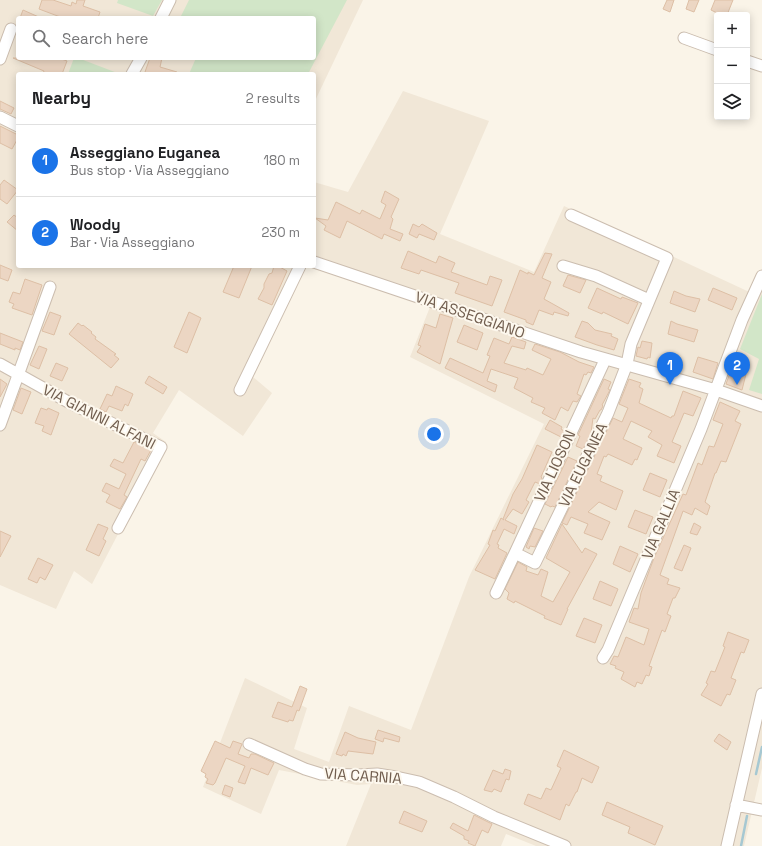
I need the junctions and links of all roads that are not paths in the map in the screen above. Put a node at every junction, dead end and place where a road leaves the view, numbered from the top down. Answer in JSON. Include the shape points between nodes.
{"nodes":[{"id":1,"x":170,"y":0,"type":"edge"},
{"id":2,"x":162,"y":16,"type":"edge"},
{"id":3,"x":12,"y":29,"type":"dead end"},
{"id":4,"x":684,"y":38,"type":"dead end"},
{"id":5,"x":714,"y":49,"type":"edge"},
{"id":6,"x":0,"y":59,"type":"edge"},
{"id":7,"x":140,"y":60,"type":"edge"},
{"id":8,"x":750,"y":62,"type":"edge"},
{"id":9,"x":762,"y":66,"type":"edge"},
{"id":10,"x":133,"y":72,"type":"edge"},
{"id":11,"x":0,"y":117,"type":"edge"},
{"id":12,"x":16,"y":125,"type":"edge"},
{"id":13,"x":571,"y":215,"type":"dead end"},
{"id":14,"x":316,"y":263,"type":"edge"},
{"id":15,"x":563,"y":266,"type":"dead end"},
{"id":16,"x":299,"y":268,"type":"edge"},
{"id":17,"x":762,"y":276,"type":"edge"},
{"id":18,"x":50,"y":287,"type":"dead end"},
{"id":19,"x":649,"y":300,"type":"junction"},
{"id":20,"x":605,"y":360,"type":"junction"},
{"id":21,"x":0,"y":364,"type":"edge"},
{"id":22,"x":627,"y":364,"type":"junction"},
{"id":23,"x":19,"y":374,"type":"junction"},
{"id":24,"x":240,"y":390,"type":"dead end"},
{"id":25,"x":716,"y":390,"type":"junction"},
{"id":26,"x":762,"y":406,"type":"edge"},
{"id":27,"x":0,"y":425,"type":"edge"},
{"id":28,"x":118,"y":528,"type":"dead end"},
{"id":29,"x":515,"y":553,"type":"junction"},
{"id":30,"x":496,"y":593,"type":"dead end"},
{"id":31,"x":603,"y":658,"type":"dead end"},
{"id":32,"x":762,"y":694,"type":"edge"},
{"id":33,"x":249,"y":744,"type":"dead end"},
{"id":34,"x":736,"y":805,"type":"junction"},
{"id":35,"x":762,"y":810,"type":"edge"},
{"id":36,"x":564,"y":846,"type":"edge"},
{"id":37,"x":727,"y":846,"type":"edge"}],
"edges":[{"from":1,"to":2,"type":"street"},
{"from":3,"to":6,"type":"street"},
{"from":4,"to":5,"type":"street"},
{"from":7,"to":10,"type":"street"},
{"from":8,"to":9,"type":"street"},
{"from":11,"to":12,"type":"street"},
{"from":13,"to":19,"type":"street","via":[[667,258]]},
{"from":14,"to":20,"type":"street","name":"VIA ASSEGGIANO"},
{"from":15,"to":19,"type":"street","via":[[596,276]]},
{"from":16,"to":24,"type":"street"},
{"from":17,"to":25,"type":"street","name":"VIA GALLIA","via":[[742,320]]},
{"from":18,"to":23,"type":"street"},
{"from":19,"to":22,"type":"street","via":[[631,344]]},
{"from":20,"to":22,"type":"street","name":"VIA ASSEGGIANO"},
{"from":20,"to":29,"type":"street","name":"VIA LIOSON"},
{"from":21,"to":23,"type":"street","name":"VIA GIANNI ALFANI"},
{"from":22,"to":25,"type":"street","name":"VIA ASSEGGIANO"},
{"from":22,"to":29,"type":"street","name":"VIA EUGANEA","via":[[608,413],[535,563]]},
{"from":23,"to":27,"type":"street"},
{"from":23,"to":28,"type":"street","name":"VIA GIANNI ALFANI","via":[[70,403],[161,447]]},
{"from":25,"to":26,"type":"street","name":"VIA ASSEGGIANO"},
{"from":25,"to":31,"type":"street","name":"VIA GALLIA"},
{"from":29,"to":30,"type":"street","name":"VIA LIOSON"},
{"from":32,"to":34,"type":"street"},
{"from":33,"to":36,"type":"street","name":"VIA CARNIA","via":[[321,774],[377,774],[420,782]]},
{"from":34,"to":35,"type":"street"},
{"from":34,"to":37,"type":"street"}]}
